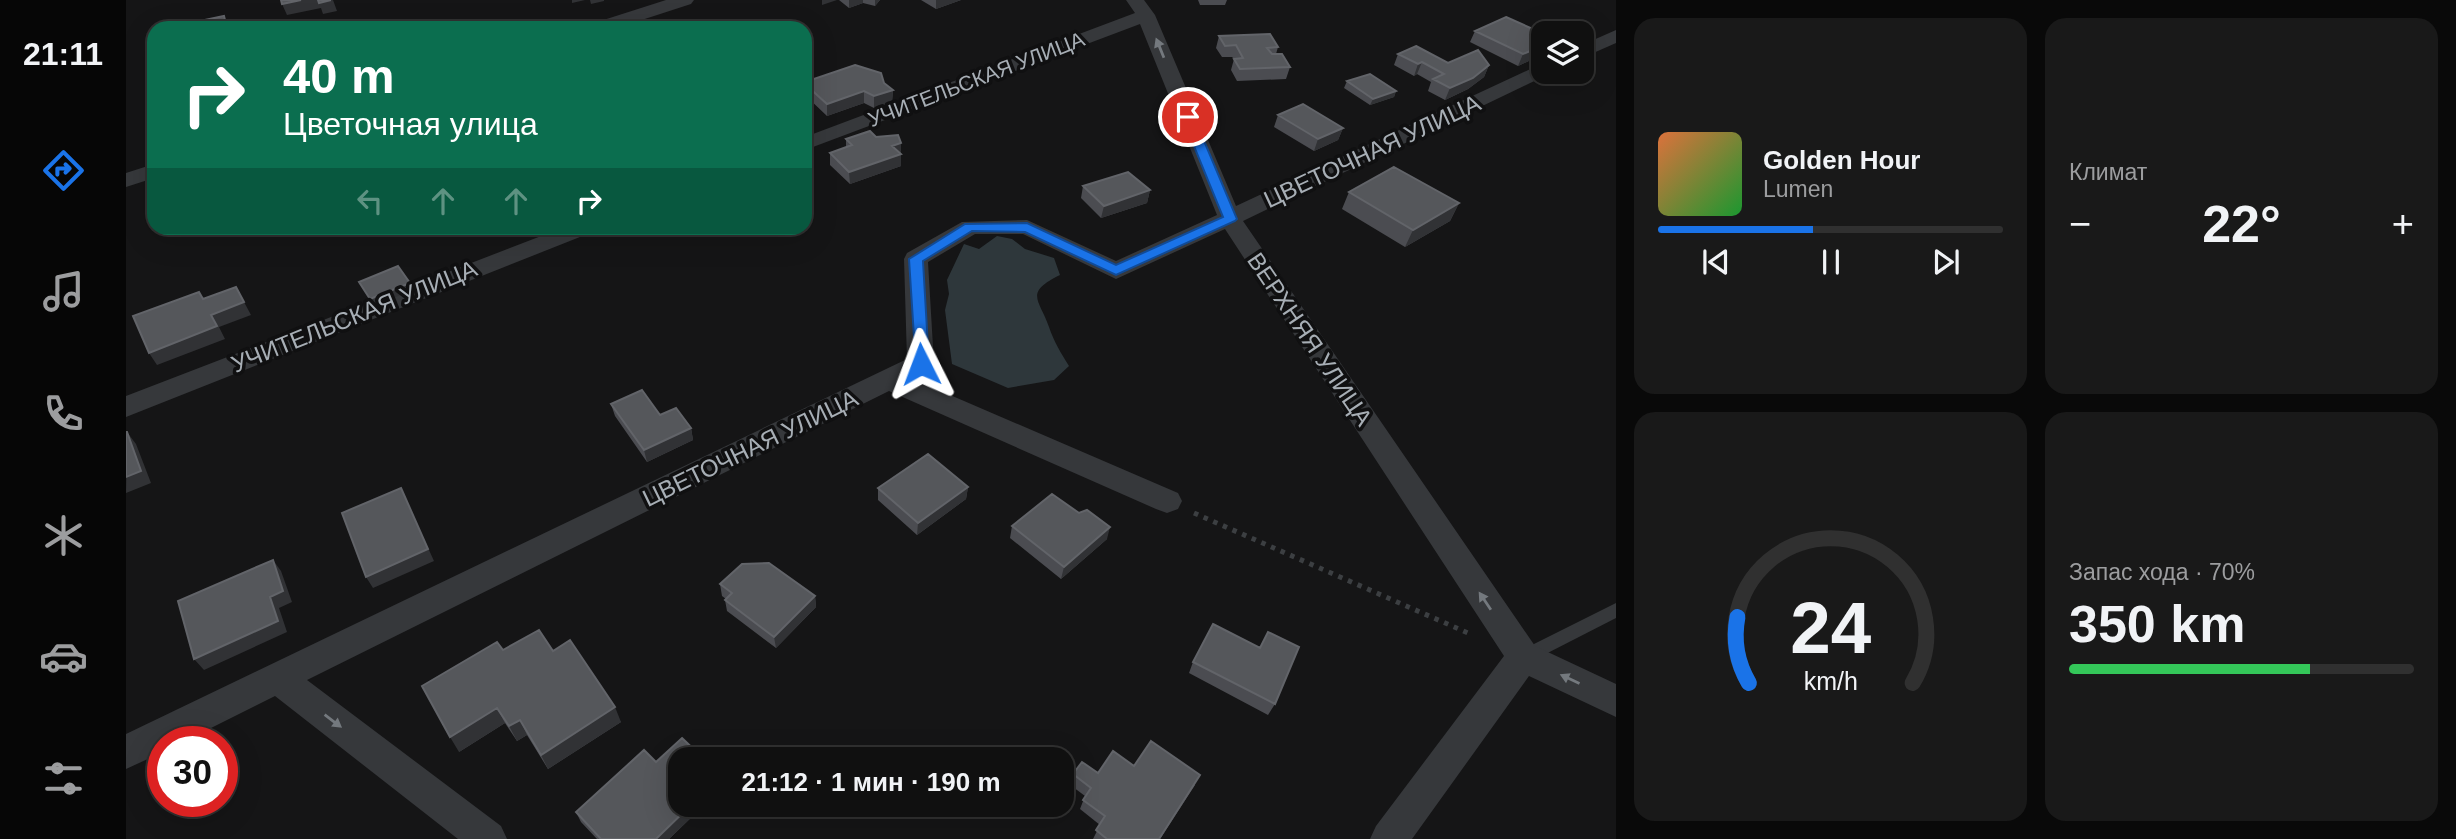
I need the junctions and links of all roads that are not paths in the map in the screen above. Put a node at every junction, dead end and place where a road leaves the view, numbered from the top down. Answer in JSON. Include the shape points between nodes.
{"nodes":[{"id":1,"x":685,"y":0,"type":"edge"},
{"id":2,"x":1141,"y":8,"type":"edge"},
{"id":3,"x":620,"y":21,"type":"edge"},
{"id":4,"x":1616,"y":36,"type":"edge"},
{"id":5,"x":1594,"y":46,"type":"edge"},
{"id":6,"x":1531,"y":76,"type":"edge"},
{"id":7,"x":812,"y":141,"type":"edge"},
{"id":8,"x":147,"y":173,"type":"edge"},
{"id":9,"x":126,"y":180,"type":"edge"},
{"id":10,"x":1230,"y":219,"type":"junction"},
{"id":11,"x":564,"y":235,"type":"edge"},
{"id":12,"x":889,"y":380,"type":"junction"},
{"id":13,"x":126,"y":407,"type":"edge"},
{"id":14,"x":1167,"y":501,"type":"road end"},
{"id":15,"x":1616,"y":610,"type":"edge"},
{"id":16,"x":1523,"y":657,"type":"junction"},
{"id":17,"x":279,"y":679,"type":"junction"},
{"id":18,"x":1616,"y":701,"type":"edge"},
{"id":19,"x":126,"y":752,"type":"edge"},
{"id":20,"x":488,"y":839,"type":"edge"},
{"id":21,"x":1388,"y":839,"type":"edge"}],
"edges":[{"from":1,"to":3,"type":"street"},
{"from":2,"to":7,"type":"street","name":"УЧИТЕЛЬСКАЯ УЛИЦА"},
{"from":10,"to":2,"type":"street","name":"ВЕРХНЯЯ УЛИЦА","one_way":true},
{"from":4,"to":5,"type":"street"},
{"from":6,"to":10,"type":"street","name":"ЦВЕТОЧНАЯ УЛИЦА"},
{"from":8,"to":9,"type":"street"},
{"from":10,"to":12,"type":"street","name":"ЦВЕТОЧНАЯ УЛИЦА","via":[[1116,271],[1027,228],[970,227],[916,259],[921,364]]},
{"from":16,"to":10,"type":"street","name":"ВЕРХНЯЯ УЛИЦА","one_way":true},
{"from":11,"to":13,"type":"street","name":"УЧИТЕЛЬСКАЯ УЛИЦА"},
{"from":12,"to":14,"type":"street"},
{"from":12,"to":17,"type":"street","name":"ЦВЕТОЧНАЯ УЛИЦА"},
{"from":15,"to":16,"type":"lane"},
{"from":18,"to":16,"type":"street","one_way":true},
{"from":16,"to":21,"type":"street"},
{"from":17,"to":19,"type":"street","name":"ЦВЕТОЧНАЯ УЛИЦА"},
{"from":17,"to":20,"type":"street","one_way":true}]}
